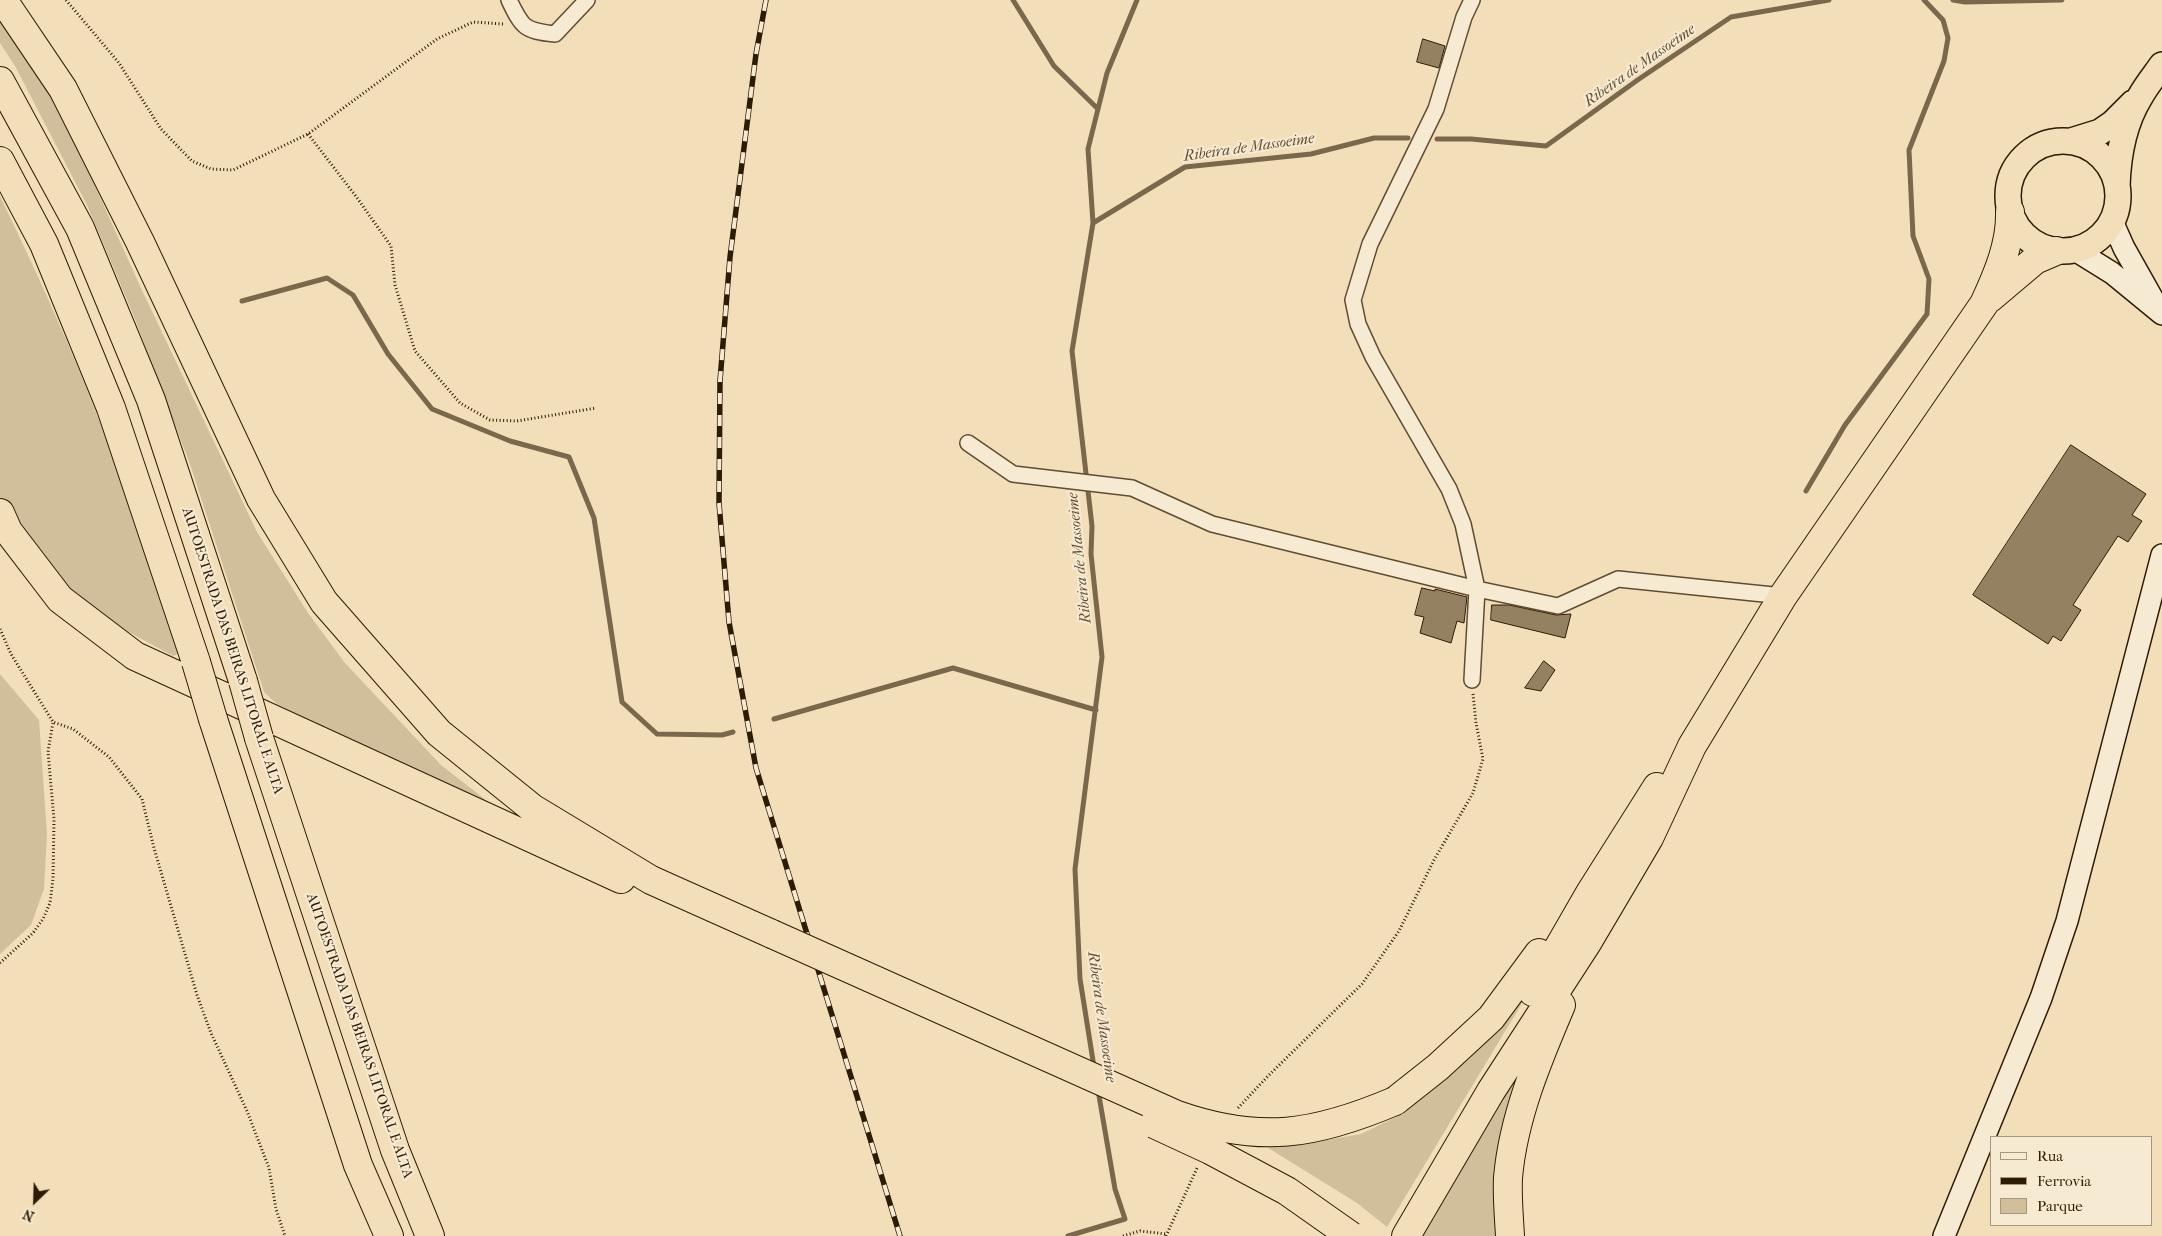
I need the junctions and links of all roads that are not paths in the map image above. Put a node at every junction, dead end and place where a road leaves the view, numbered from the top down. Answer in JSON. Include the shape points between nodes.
{"nodes":[{"id":1,"x":3,"y":0,"type":"edge"},
{"id":2,"x":509,"y":0,"type":"edge"},
{"id":3,"x":588,"y":0,"type":"edge"},
{"id":4,"x":1472,"y":0,"type":"edge"},
{"id":5,"x":2162,"y":65,"type":"edge"},
{"id":6,"x":0,"y":81,"type":"edge"},
{"id":7,"x":2139,"y":98,"type":"junction"},
{"id":8,"x":2071,"y":141,"type":"junction"},
{"id":9,"x":0,"y":161,"type":"edge"},
{"id":10,"x":2117,"y":186,"type":"junction"},
{"id":11,"x":2010,"y":212,"type":"junction"},
{"id":12,"x":2112,"y":221,"type":"junction"},
{"id":13,"x":2066,"y":250,"type":"junction"},
{"id":14,"x":1984,"y":304,"type":"junction"},
{"id":15,"x":2162,"y":314,"type":"edge"},
{"id":16,"x":968,"y":443,"type":"dead end"},
{"id":17,"x":0,"y":514,"type":"edge"},
{"id":18,"x":2162,"y":555,"type":"edge"},
{"id":19,"x":1477,"y":590,"type":"junction"},
{"id":20,"x":1783,"y":596,"type":"junction"},
{"id":21,"x":1472,"y":680,"type":"road end"},
{"id":22,"x":1692,"y":746,"type":"junction"},
{"id":23,"x":1590,"y":893,"type":"junction"},
{"id":24,"x":773,"y":943,"type":"junction"},
{"id":25,"x":1587,"y":943,"type":"junction"},
{"id":26,"x":389,"y":1236,"type":"edge"},
{"id":27,"x":430,"y":1236,"type":"edge"},
{"id":28,"x":1351,"y":1236,"type":"edge"},
{"id":29,"x":1388,"y":1236,"type":"edge"},
{"id":30,"x":1406,"y":1236,"type":"edge"},
{"id":31,"x":1510,"y":1236,"type":"edge"},
{"id":32,"x":1944,"y":1236,"type":"edge"}],
"edges":[{"from":1,"to":24,"type":"highway","via":[[63,89],[140,242],[261,499],[324,602],[439,734],[532,808],[651,880]]},
{"from":2,"to":3,"type":"street","via":[[521,24],[538,32],[555,34]]},
{"from":4,"to":19,"type":"street","via":[[1436,109],[1370,244],[1353,300],[1358,324],[1373,357],[1449,488],[1462,524]]},
{"from":5,"to":7,"type":"highway"},
{"from":6,"to":27,"type":"highway","name":"AUTOESTRADA DAS BEIRAS LITORAL E ALTA","bridge":true,"via":[[80,228],[151,400],[395,1150]]},
{"from":7,"to":8,"type":"highway","via":[[2100,132]]},
{"from":7,"to":10,"type":"highway","via":[[2123,140]]},
{"from":8,"to":10,"type":"highway","via":[[2087,146],[2101,156],[2112,170]]},
{"from":8,"to":11,"type":"highway","via":[[2048,143],[2027,154],[2016,166],[2010,180]]},
{"from":9,"to":26,"type":"highway","bridge":true,"via":[[44,244],[111,408],[358,1165]]},
{"from":10,"to":12,"type":"highway","via":[[2118,204]]},
{"from":11,"to":13,"type":"highway","via":[[2027,238],[2041,246]]},
{"from":11,"to":14,"type":"highway","via":[[2010,225],[1998,273]]},
{"from":12,"to":13,"type":"highway","via":[[2090,244]]},
{"from":12,"to":15,"type":"main road"},
{"from":13,"to":14,"type":"highway","via":[[2034,260]]},
{"from":13,"to":15,"type":"main road","via":[[2112,273]]},
{"from":14,"to":20,"type":"highway"},
{"from":16,"to":19,"type":"street","via":[[1013,474],[1132,488],[1212,524]]},
{"from":17,"to":24,"type":"highway","via":[[8,531],[60,598],[135,656]]},
{"from":18,"to":32,"type":"main road","via":[[2067,921],[2041,998]]},
{"from":19,"to":20,"type":"street","via":[[1558,606],[1618,579]]},
{"from":19,"to":21,"type":"street"},
{"from":20,"to":22,"type":"highway"},
{"from":22,"to":23,"type":"highway","via":[[1657,787]]},
{"from":22,"to":25,"type":"highway","via":[[1649,838]]},
{"from":23,"to":24,"type":"highway","bridge":true,"via":[[1544,946],[1491,1018],[1395,1101],[1324,1126],[1279,1133],[1239,1132],[1208,1126],[1168,1111]]},
{"from":23,"to":29,"type":"highway"},
{"from":24,"to":28,"type":"highway","bridge":true,"via":[[851,984],[1210,1150],[1287,1192]]},
{"from":25,"to":30,"type":"highway","via":[[1525,1036]]},
{"from":25,"to":31,"type":"highway","via":[[1541,1052],[1518,1123],[1508,1178]]}]}
